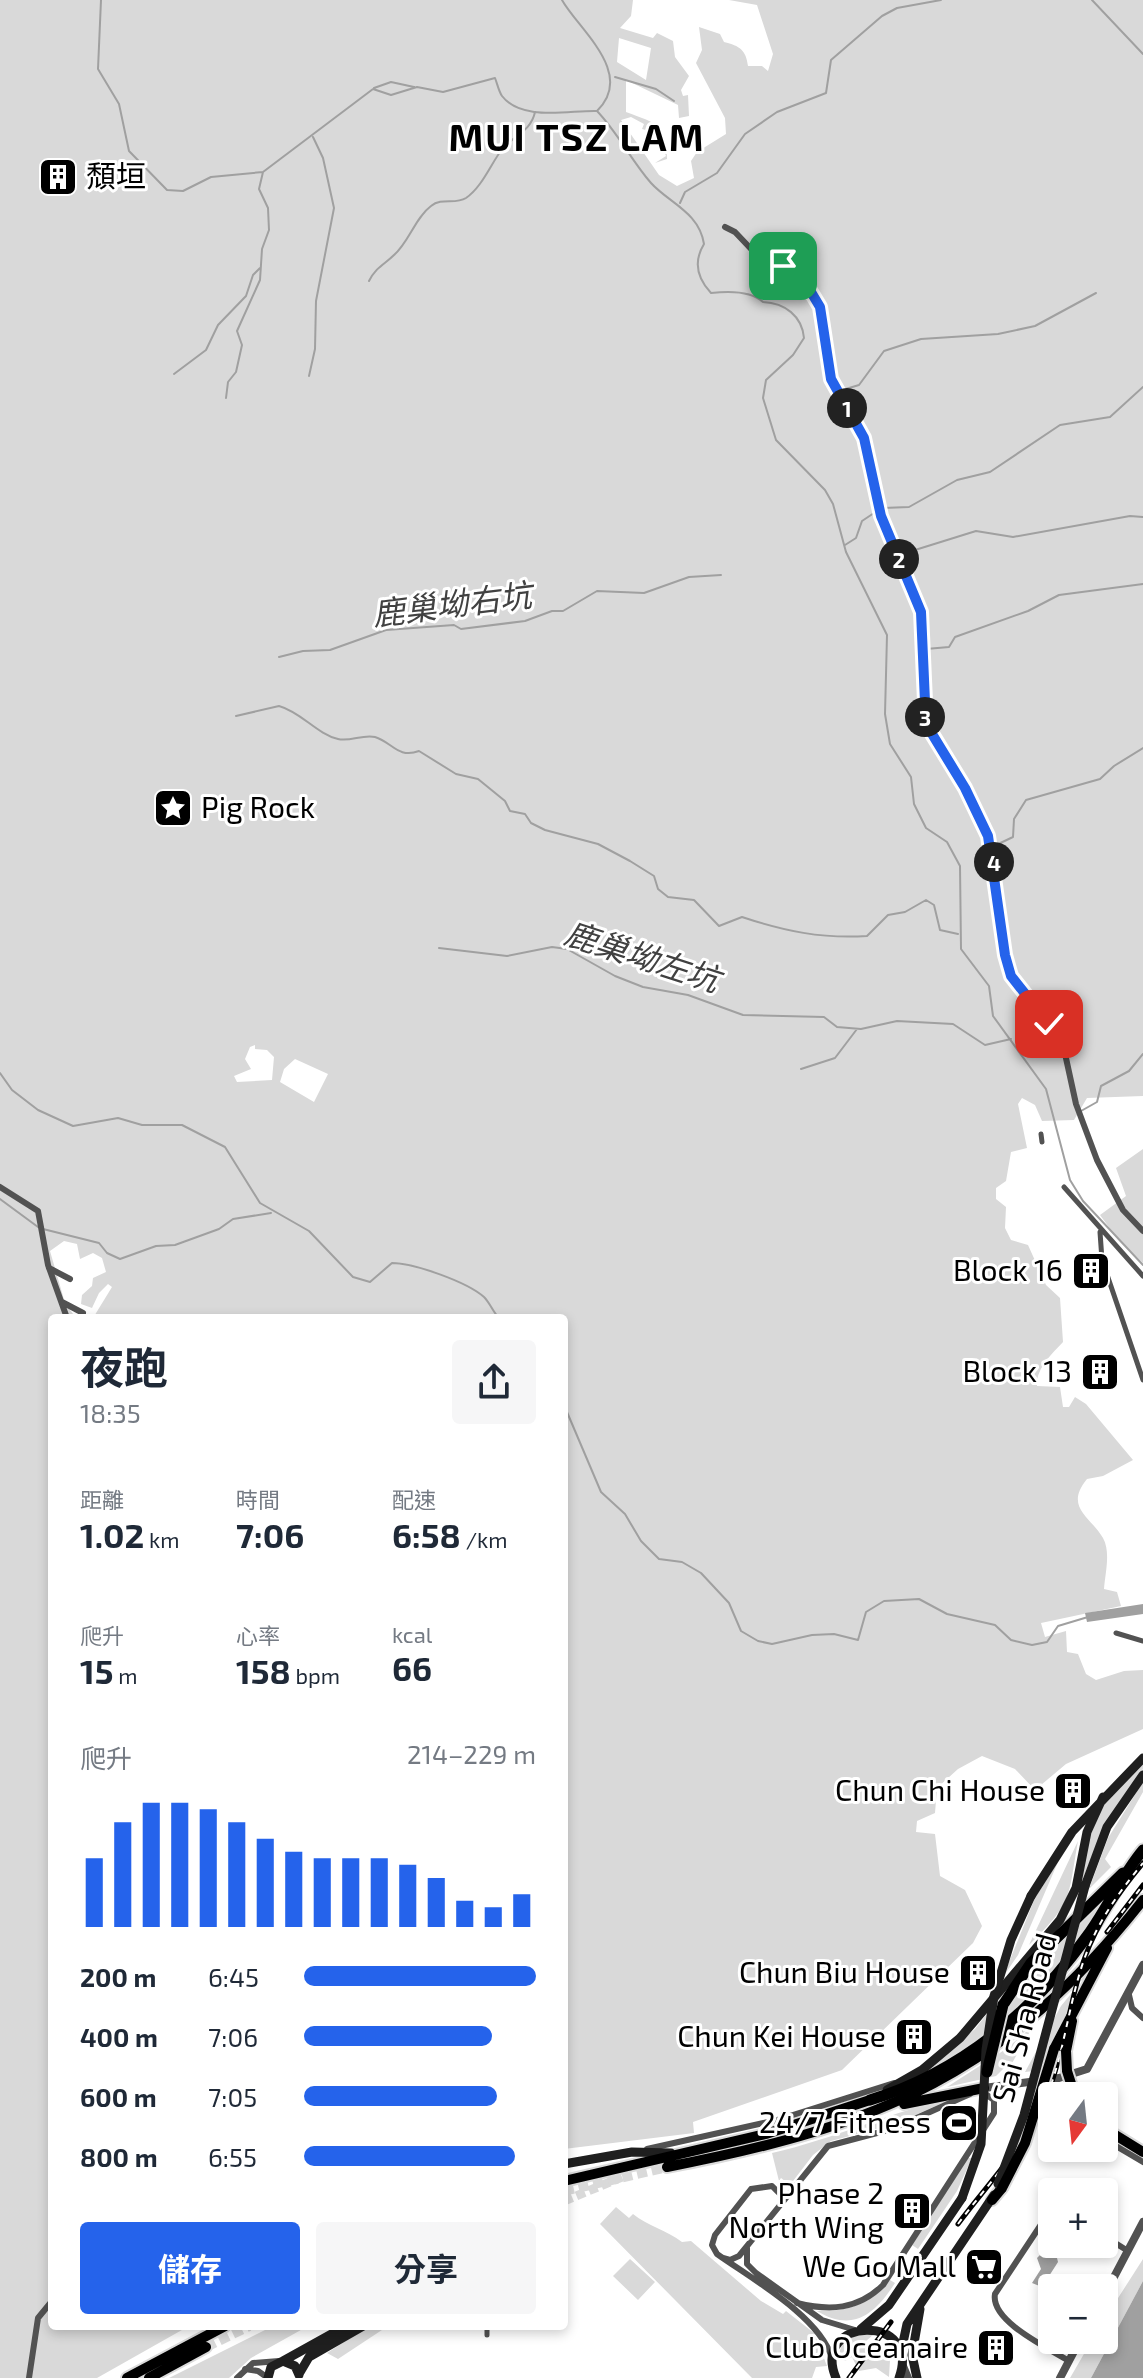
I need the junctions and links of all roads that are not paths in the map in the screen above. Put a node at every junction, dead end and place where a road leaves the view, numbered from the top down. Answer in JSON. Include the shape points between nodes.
{"nodes":[{"id":1,"x":725,"y":227,"type":"dead end"},
{"id":2,"x":1041,"y":1134,"type":"dead end"},
{"id":3,"x":1042,"y":1142,"type":"dead end"},
{"id":4,"x":0,"y":1187,"type":"edge"},
{"id":5,"x":1064,"y":1187,"type":"dead end"},
{"id":6,"x":1143,"y":1231,"type":"edge"},
{"id":7,"x":1100,"y":1232,"type":"junction"},
{"id":8,"x":49,"y":1268,"type":"junction"},
{"id":9,"x":1143,"y":1276,"type":"edge"},
{"id":10,"x":70,"y":1279,"type":"dead end"},
{"id":11,"x":62,"y":1302,"type":"junction"},
{"id":12,"x":83,"y":1313,"type":"dead end"},
{"id":13,"x":66,"y":1314,"type":"edge"},
{"id":14,"x":1143,"y":1380,"type":"edge"},
{"id":15,"x":1116,"y":1633,"type":"dead end"},
{"id":16,"x":1143,"y":1641,"type":"edge"},
{"id":17,"x":1143,"y":1758,"type":"edge"},
{"id":18,"x":1143,"y":1775,"type":"edge"},
{"id":19,"x":1103,"y":1797,"type":"junction"},
{"id":20,"x":1143,"y":1850,"type":"edge"},
{"id":21,"x":1132,"y":1864,"type":"junction"},
{"id":22,"x":1143,"y":1900,"type":"edge"},
{"id":23,"x":1069,"y":1923,"type":"junction"},
{"id":24,"x":1114,"y":1935,"type":"junction"},
{"id":25,"x":1044,"y":1939,"type":"junction"},
{"id":26,"x":1143,"y":1965,"type":"edge"},
{"id":27,"x":1130,"y":1987,"type":"junction"},
{"id":28,"x":1074,"y":2014,"type":"junction"},
{"id":29,"x":1143,"y":2018,"type":"edge"},
{"id":30,"x":987,"y":2072,"type":"junction"},
{"id":31,"x":912,"y":2075,"type":"junction"},
{"id":32,"x":1046,"y":2080,"type":"junction"},
{"id":33,"x":1048,"y":2082,"type":"edge"},
{"id":34,"x":1071,"y":2082,"type":"edge"},
{"id":35,"x":980,"y":2090,"type":"junction"},
{"id":36,"x":874,"y":2105,"type":"junction"},
{"id":37,"x":1118,"y":2140,"type":"edge"},
{"id":38,"x":1118,"y":2143,"type":"edge"},
{"id":39,"x":632,"y":2152,"type":"junction"},
{"id":40,"x":1143,"y":2152,"type":"edge"},
{"id":41,"x":671,"y":2153,"type":"junction"},
{"id":42,"x":1143,"y":2162,"type":"edge"},
{"id":43,"x":568,"y":2163,"type":"edge"},
{"id":44,"x":667,"y":2167,"type":"tunnel mouth"},
{"id":45,"x":568,"y":2180,"type":"edge"},
{"id":46,"x":1000,"y":2186,"type":"junction"},
{"id":47,"x":785,"y":2199,"type":"junction"},
{"id":48,"x":992,"y":2200,"type":"joint"},
{"id":49,"x":1143,"y":2222,"type":"edge"},
{"id":50,"x":1038,"y":2228,"type":"edge"},
{"id":51,"x":748,"y":2244,"type":"junction"},
{"id":52,"x":1118,"y":2245,"type":"edge"},
{"id":53,"x":1128,"y":2251,"type":"junction"},
{"id":54,"x":723,"y":2258,"type":"junction"},
{"id":55,"x":1115,"y":2274,"type":"edge"},
{"id":56,"x":797,"y":2303,"type":"junction"},
{"id":57,"x":920,"y":2305,"type":"junction"},
{"id":58,"x":48,"y":2306,"type":"edge"},
{"id":59,"x":217,"y":2330,"type":"edge"},
{"id":60,"x":339,"y":2330,"type":"edge"},
{"id":61,"x":356,"y":2330,"type":"edge"},
{"id":62,"x":487,"y":2330,"type":"edge"},
{"id":63,"x":858,"y":2330,"type":"junction"},
{"id":64,"x":487,"y":2335,"type":"dead end"},
{"id":65,"x":206,"y":2347,"type":"tunnel mouth"},
{"id":66,"x":901,"y":2352,"type":"junction"},
{"id":67,"x":1073,"y":2354,"type":"edge"},
{"id":68,"x":832,"y":2358,"type":"junction"},
{"id":69,"x":281,"y":2361,"type":"junction"},
{"id":70,"x":1069,"y":2361,"type":"junction"},
{"id":71,"x":903,"y":2366,"type":"junction"},
{"id":72,"x":242,"y":2371,"type":"junction"},
{"id":73,"x":833,"y":2375,"type":"edge"},
{"id":74,"x":299,"y":2376,"type":"edge"},
{"id":75,"x":29,"y":2378,"type":"edge"},
{"id":76,"x":127,"y":2378,"type":"edge"},
{"id":77,"x":149,"y":2378,"type":"edge"},
{"id":78,"x":237,"y":2378,"type":"edge"},
{"id":79,"x":268,"y":2378,"type":"edge"},
{"id":80,"x":899,"y":2378,"type":"edge"},
{"id":81,"x":908,"y":2378,"type":"edge"},
{"id":82,"x":917,"y":2378,"type":"edge"},
{"id":83,"x":1060,"y":2378,"type":"edge"}],
"edges":[{"from":1,"to":6,"type":"street","via":[[801,279],[820,307],[831,379],[864,438],[881,516],[921,612],[926,724],[990,842],[1009,971],[1057,1036],[1097,1160],[1123,1210]]},
{"from":2,"to":3,"type":"street"},
{"from":4,"to":8,"type":"street","via":[[35,1208]]},
{"from":5,"to":7,"type":"street"},
{"from":7,"to":9,"type":"street"},
{"from":7,"to":14,"type":"street","via":[[1102,1260]]},
{"from":8,"to":10,"type":"street"},
{"from":8,"to":11,"type":"street"},
{"from":11,"to":12,"type":"street"},
{"from":11,"to":13,"type":"street"},
{"from":15,"to":16,"type":"street"},
{"from":17,"to":19,"type":"main road","name":"Sai Sha Road"},
{"from":18,"to":46,"type":"main road","name":"Sai Sha Road","bridge":true,"via":[[1107,1827],[1085,1886]]},
{"from":19,"to":25,"type":"main road","via":[[1087,1832],[1072,1898]]},
{"from":19,"to":30,"type":"main road","name":"Sai Sha Road","bridge":true,"via":[[1060,1847],[1011,1940],[994,1996]]},
{"from":20,"to":21,"type":"highway"},
{"from":21,"to":23,"type":"highway"},
{"from":21,"to":36,"type":"highway","via":[[1079,1947],[1019,2016],[941,2070]]},
{"from":22,"to":24,"type":"main road"},
{"from":23,"to":25,"type":"highway"},
{"from":23,"to":30,"type":"highway","bridge":true,"via":[[1018,1979],[998,2020]]},
{"from":24,"to":28,"type":"main road"},
{"from":24,"to":36,"type":"main road","via":[[1018,2032],[955,2074]]},
{"from":25,"to":31,"type":"main road","via":[[969,2030]]},
{"from":26,"to":27,"type":"street"},
{"from":27,"to":29,"type":"street","via":[[1131,2006]]},
{"from":27,"to":32,"type":"street","via":[[1091,2064],[1075,2075]]},
{"from":28,"to":34,"type":"main road","bridge":true,"via":[[1066,2051]]},
{"from":28,"to":46,"type":"main road","bridge":true,"via":[[1054,2049],[1025,2143]]},
{"from":30,"to":63,"type":"main road","name":"Sai Sha Road","bridge":true,"via":[[981,2144],[962,2198],[889,2305]]},
{"from":31,"to":36,"type":"main road"},
{"from":31,"to":39,"type":"street","via":[[777,2120]]},
{"from":32,"to":33,"type":"street"},
{"from":32,"to":35,"type":"street"},
{"from":35,"to":36,"type":"main road"},
{"from":35,"to":47,"type":"street","via":[[892,2129],[834,2142]]},
{"from":35,"to":56,"type":"street","via":[[993,2097],[994,2113],[883,2285],[847,2306]]},
{"from":36,"to":41,"type":"main road"},
{"from":36,"to":44,"type":"main road","via":[[785,2143]]},
{"from":37,"to":40,"type":"main road"},
{"from":38,"to":42,"type":"street"},
{"from":39,"to":41,"type":"main road"},
{"from":39,"to":43,"type":"main road"},
{"from":41,"to":45,"type":"main road"},
{"from":46,"to":48,"type":"main road"},
{"from":47,"to":51,"type":"street"},
{"from":47,"to":54,"type":"street","via":[[772,2186],[751,2189],[712,2240]]},
{"from":48,"to":57,"type":"main road"},
{"from":49,"to":53,"type":"street"},
{"from":50,"to":70,"type":"street","via":[[995,2294],[994,2305],[1002,2318]]},
{"from":51,"to":54,"type":"street","via":[[736,2258]]},
{"from":51,"to":56,"type":"street","via":[[745,2259],[751,2269]]},
{"from":52,"to":53,"type":"street"},
{"from":53,"to":55,"type":"street"},
{"from":54,"to":68,"type":"street","via":[[813,2326]]},
{"from":56,"to":63,"type":"street","via":[[829,2325]]},
{"from":57,"to":66,"type":"main road","via":[[907,2324]]},
{"from":57,"to":82,"type":"main road","via":[[912,2355]]},
{"from":58,"to":75,"type":"street","via":[[38,2318]]},
{"from":59,"to":76,"type":"main road"},
{"from":60,"to":69,"type":"main road"},
{"from":61,"to":74,"type":"main road","via":[[309,2357]]},
{"from":62,"to":64,"type":"street"},
{"from":63,"to":66,"type":"main road","via":[[884,2333]]},
{"from":63,"to":68,"type":"main road","name":"Sai Sha Road","via":[[840,2341]]},
{"from":65,"to":77,"type":"main road"},
{"from":66,"to":71,"type":"main road"},
{"from":67,"to":70,"type":"street"},
{"from":68,"to":73,"type":"main road"},
{"from":69,"to":72,"type":"street","via":[[255,2362]]},
{"from":69,"to":74,"type":"main road","via":[[291,2363]]},
{"from":69,"to":79,"type":"main road","via":[[271,2367]]},
{"from":70,"to":83,"type":"street"},
{"from":71,"to":80,"type":"main road"},
{"from":71,"to":81,"type":"street"},
{"from":72,"to":78,"type":"street"},
{"from":72,"to":79,"type":"street","via":[[254,2369]]}]}
